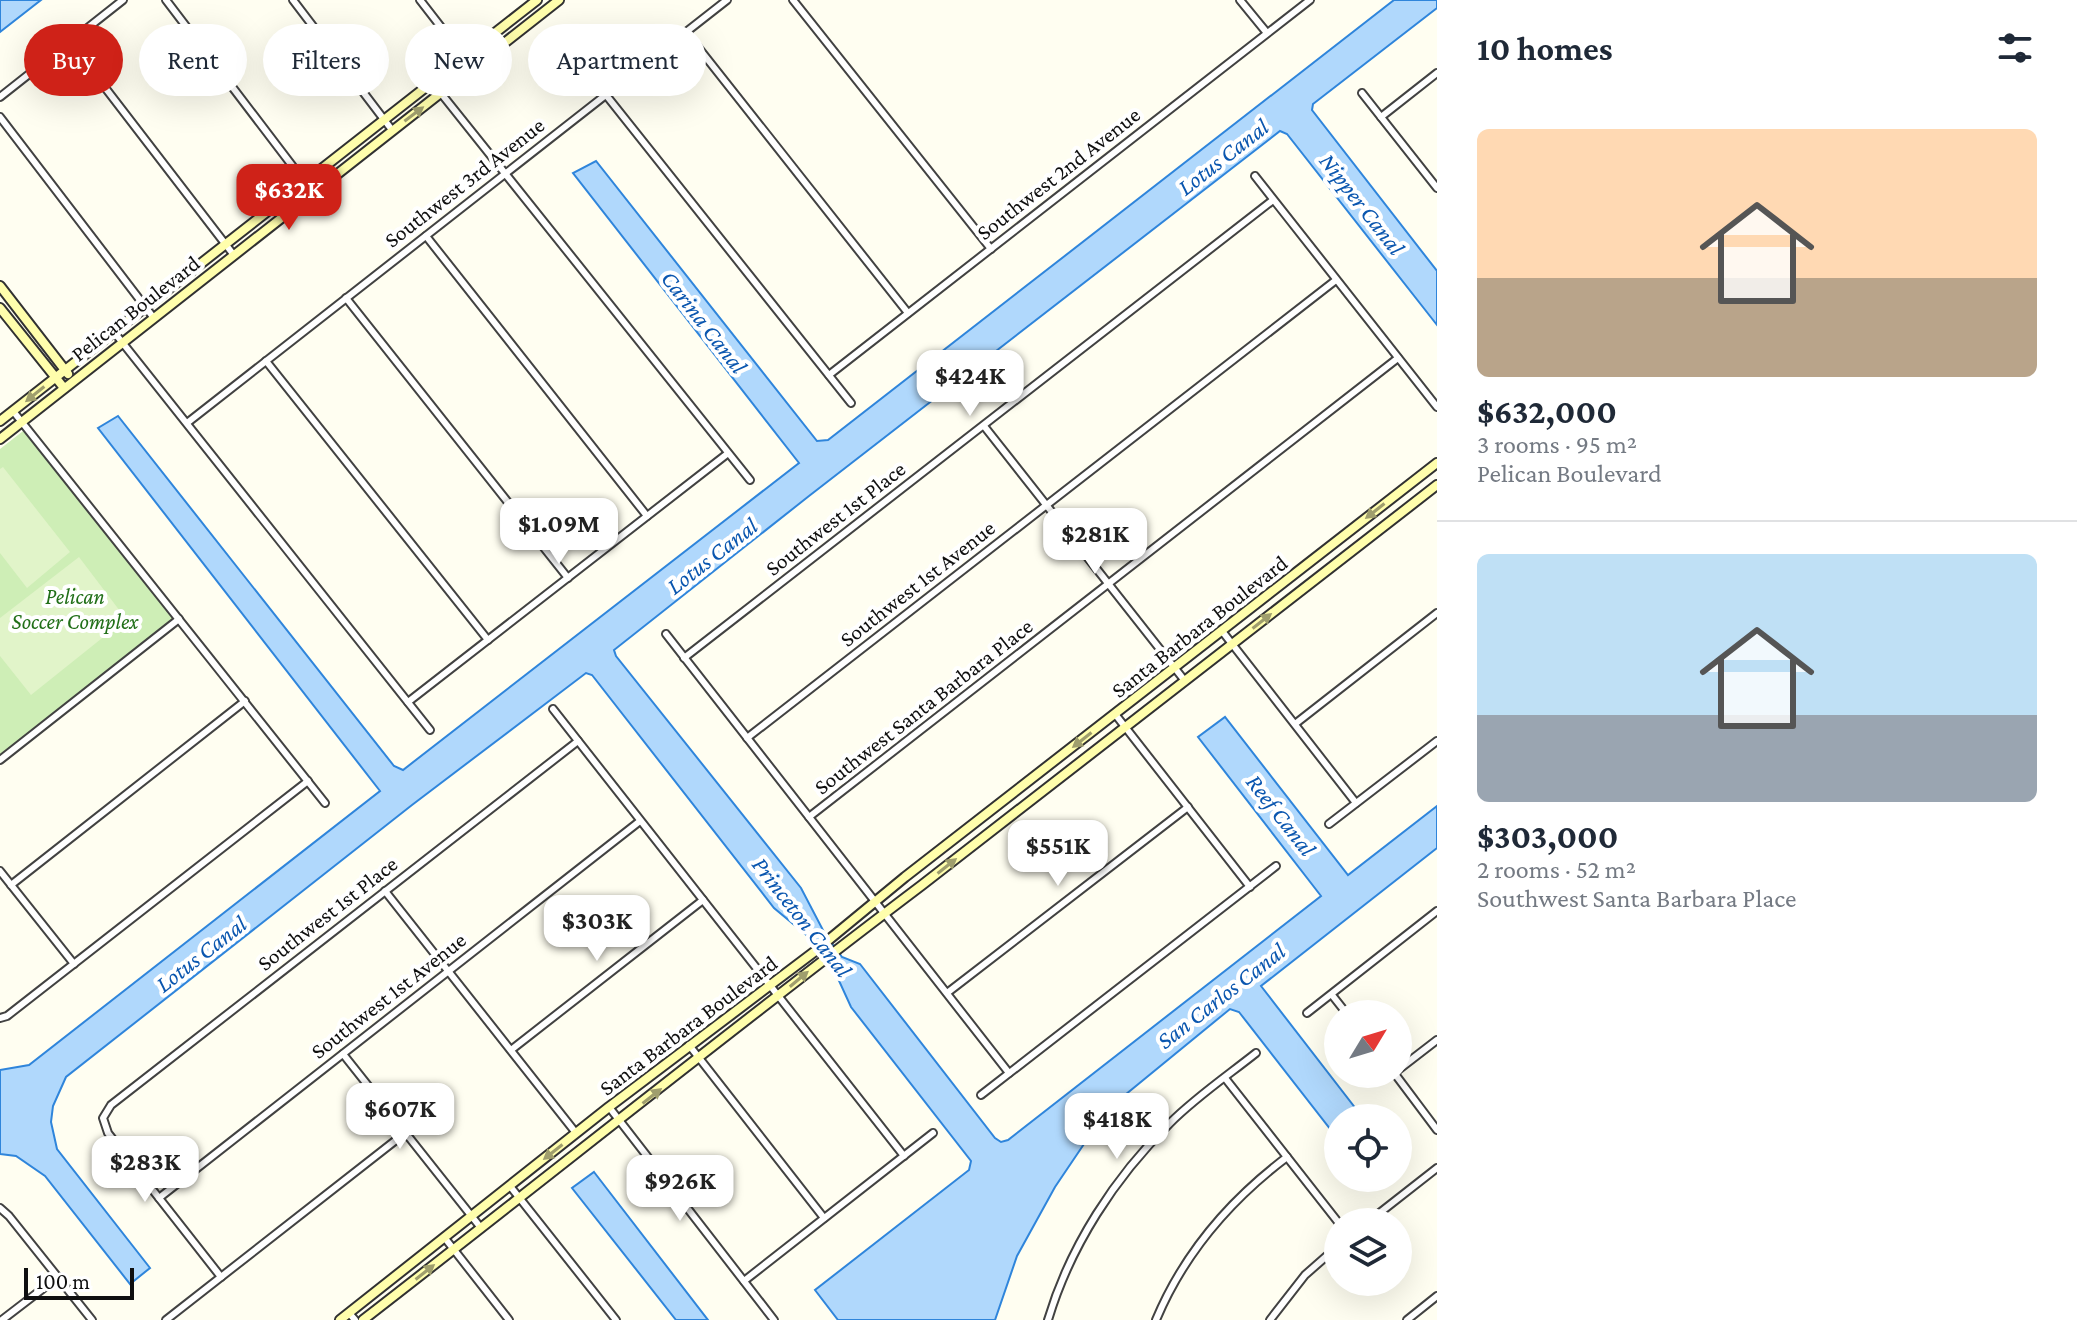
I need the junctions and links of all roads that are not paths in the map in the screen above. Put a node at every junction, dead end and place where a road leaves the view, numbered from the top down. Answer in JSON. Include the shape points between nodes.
{"nodes":[{"id":1,"x":123,"y":0,"type":"edge"},
{"id":2,"x":166,"y":0,"type":"edge"},
{"id":3,"x":293,"y":0,"type":"edge"},
{"id":4,"x":420,"y":0,"type":"edge"},
{"id":5,"x":537,"y":0,"type":"edge"},
{"id":6,"x":727,"y":0,"type":"edge"},
{"id":7,"x":793,"y":0,"type":"edge"},
{"id":8,"x":1240,"y":0,"type":"edge"},
{"id":9,"x":1310,"y":0,"type":"edge"},
{"id":10,"x":553,"y":2,"type":"edge"},
{"id":11,"x":93,"y":24,"type":"edge"},
{"id":12,"x":439,"y":24,"type":"edge"},
{"id":13,"x":506,"y":24,"type":"edge"},
{"id":14,"x":696,"y":24,"type":"edge"},
{"id":15,"x":1267,"y":33,"type":"junction"},
{"id":16,"x":512,"y":35,"type":"edge"},
{"id":17,"x":706,"y":57,"type":"edge"},
{"id":18,"x":1437,"y":73,"type":"edge"},
{"id":19,"x":24,"y":78,"type":"edge"},
{"id":20,"x":1362,"y":93,"type":"dead end"},
{"id":21,"x":112,"y":96,"type":"edge"},
{"id":22,"x":414,"y":96,"type":"edge"},
{"id":23,"x":437,"y":96,"type":"edge"},
{"id":24,"x":443,"y":96,"type":"edge"},
{"id":25,"x":605,"y":96,"type":"edge"},
{"id":26,"x":607,"y":96,"type":"edge"},
{"id":27,"x":0,"y":97,"type":"edge"},
{"id":28,"x":0,"y":117,"type":"edge"},
{"id":29,"x":1381,"y":117,"type":"junction"},
{"id":30,"x":384,"y":119,"type":"junction"},
{"id":31,"x":392,"y":130,"type":"junction"},
{"id":32,"x":505,"y":173,"type":"junction"},
{"id":33,"x":1255,"y":176,"type":"dead end"},
{"id":34,"x":305,"y":182,"type":"junction"},
{"id":35,"x":1437,"y":188,"type":"edge"},
{"id":36,"x":313,"y":193,"type":"junction"},
{"id":37,"x":1273,"y":200,"type":"junction"},
{"id":38,"x":426,"y":236,"type":"junction"},
{"id":39,"x":226,"y":244,"type":"junction"},
{"id":40,"x":991,"y":249,"type":"junction"},
{"id":41,"x":233,"y":254,"type":"junction"},
{"id":42,"x":1336,"y":280,"type":"junction"},
{"id":43,"x":0,"y":286,"type":"edge"},
{"id":44,"x":346,"y":298,"type":"junction"},
{"id":45,"x":146,"y":307,"type":"junction"},
{"id":46,"x":0,"y":308,"type":"edge"},
{"id":47,"x":908,"y":313,"type":"junction"},
{"id":48,"x":153,"y":317,"type":"junction"},
{"id":49,"x":114,"y":332,"type":"junction"},
{"id":50,"x":122,"y":342,"type":"junction"},
{"id":51,"x":1398,"y":358,"type":"junction"},
{"id":52,"x":266,"y":361,"type":"junction"},
{"id":53,"x":65,"y":370,"type":"junction"},
{"id":54,"x":829,"y":375,"type":"junction"},
{"id":55,"x":55,"y":377,"type":"junction"},
{"id":56,"x":73,"y":380,"type":"junction"},
{"id":57,"x":64,"y":388,"type":"junction"},
{"id":58,"x":851,"y":403,"type":"dead end"},
{"id":59,"x":1437,"y":407,"type":"edge"},
{"id":60,"x":13,"y":411,"type":"junction"},
{"id":61,"x":0,"y":421,"type":"edge"},
{"id":62,"x":22,"y":422,"type":"junction"},
{"id":63,"x":187,"y":423,"type":"junction"},
{"id":64,"x":984,"y":426,"type":"junction"},
{"id":65,"x":0,"y":439,"type":"edge"},
{"id":66,"x":727,"y":454,"type":"junction"},
{"id":67,"x":1437,"y":463,"type":"edge"},
{"id":68,"x":750,"y":480,"type":"dead end"},
{"id":69,"x":1437,"y":485,"type":"edge"},
{"id":70,"x":1046,"y":505,"type":"junction"},
{"id":71,"x":647,"y":516,"type":"junction"},
{"id":72,"x":1344,"y":536,"type":"junction"},
{"id":73,"x":1354,"y":549,"type":"junction"},
{"id":74,"x":568,"y":578,"type":"junction"},
{"id":75,"x":1109,"y":584,"type":"junction"},
{"id":76,"x":1437,"y":613,"type":"edge"},
{"id":77,"x":179,"y":619,"type":"junction"},
{"id":78,"x":1222,"y":631,"type":"junction"},
{"id":79,"x":666,"y":634,"type":"dead end"},
{"id":80,"x":488,"y":640,"type":"junction"},
{"id":81,"x":1233,"y":644,"type":"junction"},
{"id":82,"x":684,"y":658,"type":"junction"},
{"id":83,"x":1174,"y":668,"type":"junction"},
{"id":84,"x":1185,"y":681,"type":"junction"},
{"id":85,"x":245,"y":701,"type":"junction"},
{"id":86,"x":408,"y":702,"type":"junction"},
{"id":87,"x":553,"y":709,"type":"dead end"},
{"id":88,"x":1115,"y":714,"type":"junction"},
{"id":89,"x":1295,"y":724,"type":"junction"},
{"id":90,"x":1125,"y":727,"type":"junction"},
{"id":91,"x":430,"y":730,"type":"dead end"},
{"id":92,"x":747,"y":738,"type":"junction"},
{"id":93,"x":578,"y":741,"type":"junction"},
{"id":94,"x":1437,"y":741,"type":"edge"},
{"id":95,"x":0,"y":760,"type":"edge"},
{"id":96,"x":308,"y":781,"type":"junction"},
{"id":97,"x":1003,"y":801,"type":"junction"},
{"id":98,"x":325,"y":803,"type":"dead end"},
{"id":99,"x":1356,"y":803,"type":"junction"},
{"id":100,"x":1188,"y":807,"type":"junction"},
{"id":101,"x":1013,"y":815,"type":"junction"},
{"id":102,"x":809,"y":817,"type":"junction"},
{"id":103,"x":640,"y":821,"type":"junction"},
{"id":104,"x":1329,"y":824,"type":"dead end"},
{"id":105,"x":1276,"y":866,"type":"dead end"},
{"id":106,"x":0,"y":871,"type":"edge"},
{"id":107,"x":11,"y":885,"type":"junction"},
{"id":108,"x":1250,"y":887,"type":"junction"},
{"id":109,"x":385,"y":891,"type":"junction"},
{"id":110,"x":703,"y":900,"type":"junction"},
{"id":111,"x":875,"y":902,"type":"junction"},
{"id":112,"x":1437,"y":911,"type":"edge"},
{"id":113,"x":884,"y":914,"type":"junction"},
{"id":114,"x":74,"y":964,"type":"junction"},
{"id":115,"x":448,"y":971,"type":"junction"},
{"id":116,"x":769,"y":984,"type":"junction"},
{"id":117,"x":947,"y":993,"type":"junction"},
{"id":118,"x":1332,"y":995,"type":"junction"},
{"id":119,"x":778,"y":997,"type":"junction"},
{"id":120,"x":1336,"y":1000,"type":"edge"},
{"id":121,"x":1307,"y":1013,"type":"dead end"},
{"id":122,"x":0,"y":1018,"type":"edge"},
{"id":123,"x":1437,"y":1040,"type":"edge"},
{"id":124,"x":689,"y":1045,"type":"junction"},
{"id":125,"x":511,"y":1050,"type":"junction"},
{"id":126,"x":1256,"y":1053,"type":"dead end"},
{"id":127,"x":343,"y":1054,"type":"junction"},
{"id":128,"x":700,"y":1059,"type":"junction"},
{"id":129,"x":1412,"y":1060,"type":"edge"},
{"id":130,"x":1009,"y":1073,"type":"junction"},
{"id":131,"x":1225,"y":1078,"type":"junction"},
{"id":132,"x":1407,"y":1088,"type":"edge"},
{"id":133,"x":981,"y":1095,"type":"dead end"},
{"id":134,"x":609,"y":1107,"type":"junction"},
{"id":135,"x":619,"y":1121,"type":"junction"},
{"id":136,"x":1437,"y":1130,"type":"edge"},
{"id":137,"x":405,"y":1133,"type":"junction"},
{"id":138,"x":576,"y":1133,"type":"junction"},
{"id":139,"x":933,"y":1133,"type":"dead end"},
{"id":140,"x":904,"y":1156,"type":"junction"},
{"id":141,"x":1287,"y":1157,"type":"junction"},
{"id":142,"x":1437,"y":1168,"type":"edge"},
{"id":143,"x":510,"y":1186,"type":"junction"},
{"id":144,"x":159,"y":1198,"type":"junction"},
{"id":145,"x":520,"y":1198,"type":"junction"},
{"id":146,"x":0,"y":1208,"type":"edge"},
{"id":147,"x":1327,"y":1208,"type":"edge"},
{"id":148,"x":1386,"y":1208,"type":"edge"},
{"id":149,"x":471,"y":1216,"type":"junction"},
{"id":150,"x":824,"y":1218,"type":"junction"},
{"id":151,"x":481,"y":1228,"type":"junction"},
{"id":152,"x":444,"y":1237,"type":"junction"},
{"id":153,"x":454,"y":1249,"type":"junction"},
{"id":154,"x":1324,"y":1258,"type":"edge"},
{"id":155,"x":58,"y":1277,"type":"junction"},
{"id":156,"x":221,"y":1277,"type":"junction"},
{"id":157,"x":744,"y":1281,"type":"junction"},
{"id":158,"x":1437,"y":1296,"type":"edge"},
{"id":159,"x":352,"y":1316,"type":"edge"},
{"id":160,"x":2,"y":1320,"type":"edge"},
{"id":161,"x":92,"y":1320,"type":"edge"},
{"id":162,"x":166,"y":1320,"type":"edge"},
{"id":163,"x":340,"y":1320,"type":"edge"},
{"id":164,"x":363,"y":1320,"type":"edge"},
{"id":165,"x":509,"y":1320,"type":"edge"},
{"id":166,"x":616,"y":1320,"type":"edge"},
{"id":167,"x":774,"y":1320,"type":"edge"},
{"id":168,"x":1048,"y":1320,"type":"edge"},
{"id":169,"x":1156,"y":1320,"type":"edge"},
{"id":170,"x":1270,"y":1320,"type":"edge"},
{"id":171,"x":1407,"y":1320,"type":"edge"}],
"edges":[{"from":1,"to":11,"type":"street"},
{"from":2,"to":34,"type":"street"},
{"from":3,"to":30,"type":"street"},
{"from":4,"to":12,"type":"street"},
{"from":5,"to":13,"type":"main road","name":"Pelican Boulevard"},
{"from":6,"to":14,"type":"street","name":"Southwest 3rd Avenue"},
{"from":7,"to":40,"type":"street"},
{"from":8,"to":15,"type":"street"},
{"from":9,"to":15,"type":"street","name":"Southwest 2nd Avenue"},
{"from":10,"to":16,"type":"main road","name":"Pelican Boulevard"},
{"from":15,"to":40,"type":"street","name":"Southwest 2nd Avenue"},
{"from":17,"to":47,"type":"street"},
{"from":18,"to":29,"type":"street"},
{"from":19,"to":27,"type":"street"},
{"from":20,"to":29,"type":"street"},
{"from":21,"to":39,"type":"street"},
{"from":22,"to":30,"type":"main road","name":"Pelican Boulevard"},
{"from":31,"to":23,"type":"main road","name":"Pelican Boulevard","one_way":true},
{"from":24,"to":32,"type":"street"},
{"from":25,"to":32,"type":"street","name":"Southwest 3rd Avenue"},
{"from":26,"to":54,"type":"street"},
{"from":28,"to":45,"type":"street"},
{"from":29,"to":35,"type":"street"},
{"from":30,"to":31,"type":"street"},
{"from":30,"to":34,"type":"main road","name":"Pelican Boulevard"},
{"from":31,"to":36,"type":"main road","name":"Pelican Boulevard"},
{"from":32,"to":38,"type":"street","name":"Southwest 3rd Avenue"},
{"from":32,"to":66,"type":"street"},
{"from":33,"to":37,"type":"street"},
{"from":34,"to":36,"type":"street"},
{"from":34,"to":39,"type":"main road","name":"Pelican Boulevard"},
{"from":36,"to":41,"type":"main road","name":"Pelican Boulevard"},
{"from":37,"to":42,"type":"street"},
{"from":37,"to":64,"type":"street","name":"Southwest 1st Place"},
{"from":38,"to":44,"type":"street","name":"Southwest 3rd Avenue"},
{"from":38,"to":71,"type":"street"},
{"from":39,"to":41,"type":"street"},
{"from":39,"to":45,"type":"main road","name":"Pelican Boulevard"},
{"from":40,"to":47,"type":"street","name":"Southwest 2nd Avenue"},
{"from":41,"to":48,"type":"main road","name":"Pelican Boulevard"},
{"from":42,"to":51,"type":"street"},
{"from":42,"to":70,"type":"street","name":"Southwest 1st Avenue"},
{"from":43,"to":53,"type":"main road"},
{"from":44,"to":52,"type":"street","name":"Southwest 3rd Avenue"},
{"from":44,"to":74,"type":"street"},
{"from":45,"to":48,"type":"street"},
{"from":45,"to":49,"type":"main road","name":"Pelican Boulevard"},
{"from":46,"to":55,"type":"main road"},
{"from":47,"to":54,"type":"street","name":"Southwest 2nd Avenue"},
{"from":48,"to":50,"type":"main road","name":"Pelican Boulevard"},
{"from":49,"to":50,"type":"street"},
{"from":49,"to":53,"type":"main road","name":"Pelican Boulevard"},
{"from":50,"to":56,"type":"main road","name":"Pelican Boulevard"},
{"from":50,"to":63,"type":"street"},
{"from":51,"to":59,"type":"street"},
{"from":51,"to":75,"type":"street","name":"Southwest Santa Barbara Place"},
{"from":52,"to":63,"type":"street","name":"Southwest 3rd Avenue"},
{"from":52,"to":80,"type":"street"},
{"from":53,"to":55,"type":"main road","name":"Pelican Boulevard"},
{"from":53,"to":56,"type":"main road"},
{"from":54,"to":58,"type":"street"},
{"from":55,"to":57,"type":"main road"},
{"from":55,"to":60,"type":"main road","name":"Pelican Boulevard","one_way":true},
{"from":56,"to":57,"type":"main road","name":"Pelican Boulevard"},
{"from":57,"to":62,"type":"main road","name":"Pelican Boulevard"},
{"from":60,"to":61,"type":"main road","name":"Pelican Boulevard"},
{"from":60,"to":62,"type":"street"},
{"from":62,"to":65,"type":"main road","name":"Pelican Boulevard"},
{"from":62,"to":77,"type":"street"},
{"from":63,"to":86,"type":"street"},
{"from":64,"to":70,"type":"street"},
{"from":64,"to":82,"type":"street","name":"Southwest 1st Place"},
{"from":66,"to":68,"type":"street"},
{"from":66,"to":71,"type":"street"},
{"from":67,"to":72,"type":"main road","name":"Santa Barbara Boulevard","one_way":true},
{"from":69,"to":73,"type":"main road","name":"Santa Barbara Boulevard"},
{"from":70,"to":75,"type":"street"},
{"from":70,"to":92,"type":"street","name":"Southwest 1st Avenue"},
{"from":71,"to":74,"type":"street"},
{"from":72,"to":73,"type":"main road"},
{"from":72,"to":78,"type":"main road","name":"Santa Barbara Boulevard"},
{"from":81,"to":73,"type":"main road","name":"Santa Barbara Boulevard","one_way":true},
{"from":74,"to":80,"type":"street"},
{"from":75,"to":83,"type":"street"},
{"from":75,"to":102,"type":"street","name":"Southwest Santa Barbara Place"},
{"from":76,"to":89,"type":"street"},
{"from":77,"to":85,"type":"street"},
{"from":77,"to":95,"type":"street"},
{"from":78,"to":81,"type":"street"},
{"from":78,"to":83,"type":"main road","name":"Santa Barbara Boulevard"},
{"from":79,"to":82,"type":"street"},
{"from":80,"to":86,"type":"street"},
{"from":81,"to":84,"type":"main road","name":"Santa Barbara Boulevard"},
{"from":81,"to":89,"type":"street"},
{"from":82,"to":92,"type":"street"},
{"from":83,"to":84,"type":"street"},
{"from":83,"to":88,"type":"main road","name":"Santa Barbara Boulevard"},
{"from":84,"to":90,"type":"main road","name":"Santa Barbara Boulevard"},
{"from":85,"to":96,"type":"street"},
{"from":85,"to":107,"type":"street"},
{"from":86,"to":91,"type":"street"},
{"from":87,"to":93,"type":"street"},
{"from":88,"to":90,"type":"street"},
{"from":88,"to":97,"type":"main road","name":"Santa Barbara Boulevard","one_way":true},
{"from":89,"to":99,"type":"street"},
{"from":90,"to":100,"type":"street"},
{"from":90,"to":101,"type":"main road","name":"Santa Barbara Boulevard"},
{"from":92,"to":102,"type":"street"},
{"from":93,"to":103,"type":"street"},
{"from":93,"to":109,"type":"street","name":"Southwest 1st Place"},
{"from":94,"to":99,"type":"street"},
{"from":96,"to":98,"type":"street"},
{"from":96,"to":114,"type":"street"},
{"from":97,"to":101,"type":"main road"},
{"from":97,"to":111,"type":"main road","name":"Santa Barbara Boulevard"},
{"from":99,"to":104,"type":"street"},
{"from":100,"to":108,"type":"street"},
{"from":100,"to":117,"type":"street"},
{"from":113,"to":101,"type":"main road","name":"Santa Barbara Boulevard","one_way":true},
{"from":102,"to":111,"type":"street"},
{"from":103,"to":110,"type":"street"},
{"from":103,"to":115,"type":"street","name":"Southwest 1st Avenue"},
{"from":105,"to":108,"type":"street"},
{"from":106,"to":107,"type":"street"},
{"from":107,"to":114,"type":"street"},
{"from":108,"to":130,"type":"street"},
{"from":109,"to":115,"type":"street"},
{"from":109,"to":144,"type":"street","name":"Southwest 1st Place","via":[[111,1105],[103,1118],[108,1133]]},
{"from":110,"to":116,"type":"street"},
{"from":110,"to":125,"type":"street"},
{"from":111,"to":113,"type":"street"},
{"from":111,"to":116,"type":"main road","name":"Santa Barbara Boulevard"},
{"from":112,"to":118,"type":"street"},
{"from":113,"to":117,"type":"street"},
{"from":119,"to":113,"type":"main road","name":"Santa Barbara Boulevard","one_way":true},
{"from":114,"to":122,"type":"street"},
{"from":115,"to":125,"type":"street"},
{"from":115,"to":127,"type":"street","name":"Southwest 1st Avenue"},
{"from":116,"to":119,"type":"street"},
{"from":116,"to":124,"type":"main road","name":"Santa Barbara Boulevard"},
{"from":117,"to":130,"type":"street"},
{"from":118,"to":120,"type":"street"},
{"from":118,"to":121,"type":"street"},
{"from":119,"to":128,"type":"main road","name":"Santa Barbara Boulevard"},
{"from":119,"to":140,"type":"street"},
{"from":123,"to":129,"type":"street"},
{"from":124,"to":128,"type":"street"},
{"from":124,"to":134,"type":"main road","name":"Santa Barbara Boulevard"},
{"from":125,"to":138,"type":"street"},
{"from":126,"to":131,"type":"street"},
{"from":127,"to":137,"type":"street"},
{"from":127,"to":144,"type":"street","name":"Southwest 1st Avenue"},
{"from":135,"to":128,"type":"main road","name":"Santa Barbara Boulevard","one_way":true},
{"from":128,"to":150,"type":"street"},
{"from":130,"to":133,"type":"street"},
{"from":131,"to":141,"type":"street"},
{"from":131,"to":168,"type":"street","via":[[1171,1122],[1116,1187],[1070,1263]]},
{"from":132,"to":136,"type":"street"},
{"from":134,"to":135,"type":"street"},
{"from":134,"to":138,"type":"main road","name":"Santa Barbara Boulevard"},
{"from":135,"to":145,"type":"main road","name":"Santa Barbara Boulevard"},
{"from":135,"to":157,"type":"street"},
{"from":137,"to":149,"type":"street"},
{"from":137,"to":156,"type":"street"},
{"from":138,"to":143,"type":"main road","name":"Santa Barbara Boulevard","one_way":true},
{"from":139,"to":140,"type":"street"},
{"from":140,"to":150,"type":"street"},
{"from":141,"to":147,"type":"street"},
{"from":141,"to":169,"type":"street","via":[[1209,1229],[1182,1267]]},
{"from":142,"to":148,"type":"street"},
{"from":143,"to":145,"type":"street"},
{"from":143,"to":149,"type":"main road","name":"Santa Barbara Boulevard"},
{"from":144,"to":156,"type":"street"},
{"from":145,"to":151,"type":"main road","name":"Santa Barbara Boulevard"},
{"from":145,"to":166,"type":"street"},
{"from":146,"to":155,"type":"street"},
{"from":149,"to":151,"type":"street"},
{"from":149,"to":152,"type":"main road","name":"Santa Barbara Boulevard"},
{"from":150,"to":157,"type":"street"},
{"from":151,"to":153,"type":"main road","name":"Santa Barbara Boulevard"},
{"from":152,"to":153,"type":"street"},
{"from":152,"to":159,"type":"main road","name":"Santa Barbara Boulevard"},
{"from":164,"to":153,"type":"main road","name":"Santa Barbara Boulevard","one_way":true},
{"from":153,"to":165,"type":"street"},
{"from":154,"to":170,"type":"street"},
{"from":155,"to":160,"type":"street"},
{"from":155,"to":161,"type":"street"},
{"from":156,"to":162,"type":"street"},
{"from":157,"to":167,"type":"street"},
{"from":158,"to":171,"type":"street"},
{"from":159,"to":163,"type":"main road","name":"Santa Barbara Boulevard"}]}
